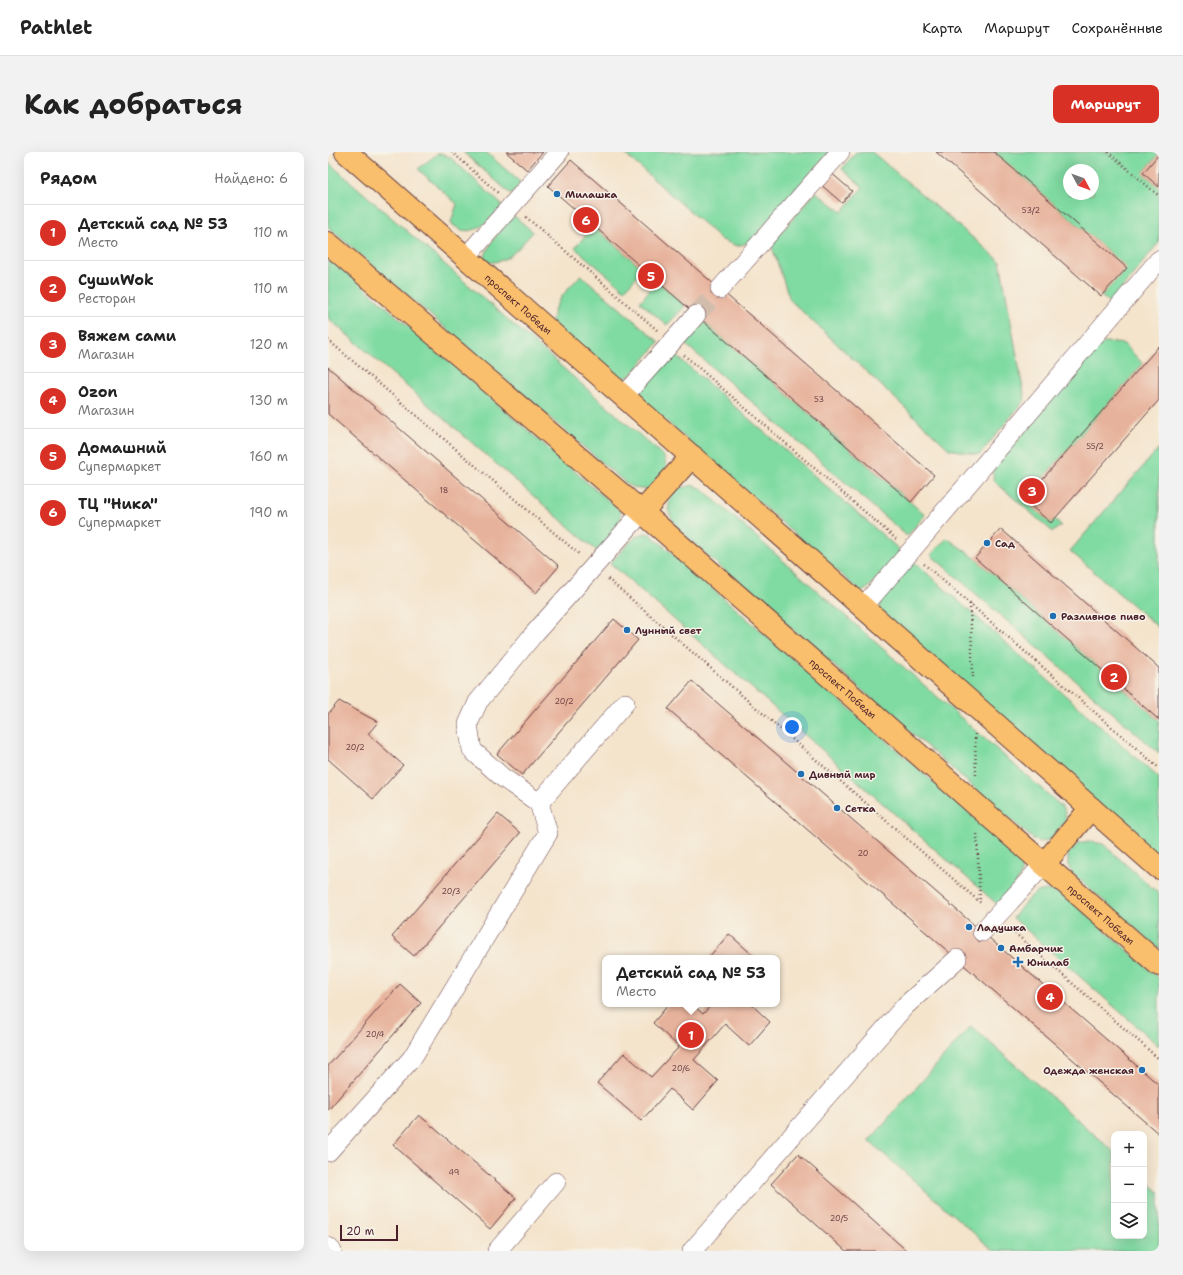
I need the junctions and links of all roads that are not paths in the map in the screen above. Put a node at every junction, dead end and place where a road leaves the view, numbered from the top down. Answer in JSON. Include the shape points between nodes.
{"nodes":[{"id":1,"x":346,"y":152,"type":"edge"},
{"id":2,"x":559,"y":152,"type":"edge"},
{"id":3,"x":840,"y":152,"type":"edge"},
{"id":4,"x":328,"y":243,"type":"edge"},
{"id":5,"x":466,"y":258,"type":"junction"},
{"id":6,"x":1159,"y":260,"type":"edge"},
{"id":7,"x":720,"y":289,"type":"tunnel mouth"},
{"id":8,"x":696,"y":315,"type":"tunnel mouth"},
{"id":9,"x":624,"y":396,"type":"junction"},
{"id":10,"x":692,"y":456,"type":"junction"},
{"id":11,"x":642,"y":512,"type":"junction"},
{"id":12,"x":863,"y":607,"type":"junction"},
{"id":13,"x":625,"y":703,"type":"dead end"},
{"id":14,"x":540,"y":803,"type":"junction"},
{"id":15,"x":1092,"y":808,"type":"junction"},
{"id":16,"x":1044,"y":864,"type":"junction"},
{"id":17,"x":1159,"y":868,"type":"edge"},
{"id":18,"x":982,"y":932,"type":"dead end"},
{"id":19,"x":957,"y":959,"type":"dead end"},
{"id":20,"x":1159,"y":965,"type":"edge"},
{"id":21,"x":328,"y":1152,"type":"edge"},
{"id":22,"x":556,"y":1182,"type":"dead end"},
{"id":23,"x":328,"y":1247,"type":"edge"},
{"id":24,"x":332,"y":1251,"type":"edge"},
{"id":25,"x":497,"y":1251,"type":"edge"},
{"id":26,"x":692,"y":1251,"type":"edge"}],
"edges":[{"from":1,"to":5,"type":"main road","name":"проспект Победы"},
{"from":2,"to":5,"type":"lane"},
{"from":3,"to":7,"type":"lane"},
{"from":4,"to":11,"type":"main road","name":"проспект Победы"},
{"from":5,"to":9,"type":"main road","name":"проспект Победы"},
{"from":6,"to":12,"type":"lane"},
{"from":8,"to":9,"type":"lane"},
{"from":9,"to":10,"type":"main road","name":"проспект Победы"},
{"from":10,"to":11,"type":"main road"},
{"from":10,"to":12,"type":"main road","name":"проспект Победы"},
{"from":11,"to":14,"type":"lane","via":[[533,635],[478,702],[468,724],[472,750],[502,777]]},
{"from":11,"to":16,"type":"main road","name":"проспект Победы"},
{"from":12,"to":15,"type":"main road","name":"проспект Победы"},
{"from":13,"to":14,"type":"lane"},
{"from":14,"to":21,"type":"lane","via":[[548,833],[412,1058]]},
{"from":15,"to":16,"type":"main road"},
{"from":15,"to":17,"type":"main road","name":"проспект Победы"},
{"from":16,"to":18,"type":"lane"},
{"from":16,"to":20,"type":"main road","name":"проспект Победы"},
{"from":19,"to":26,"type":"lane","via":[[905,1006]]},
{"from":22,"to":25,"type":"lane"},
{"from":23,"to":24,"type":"lane"}]}
